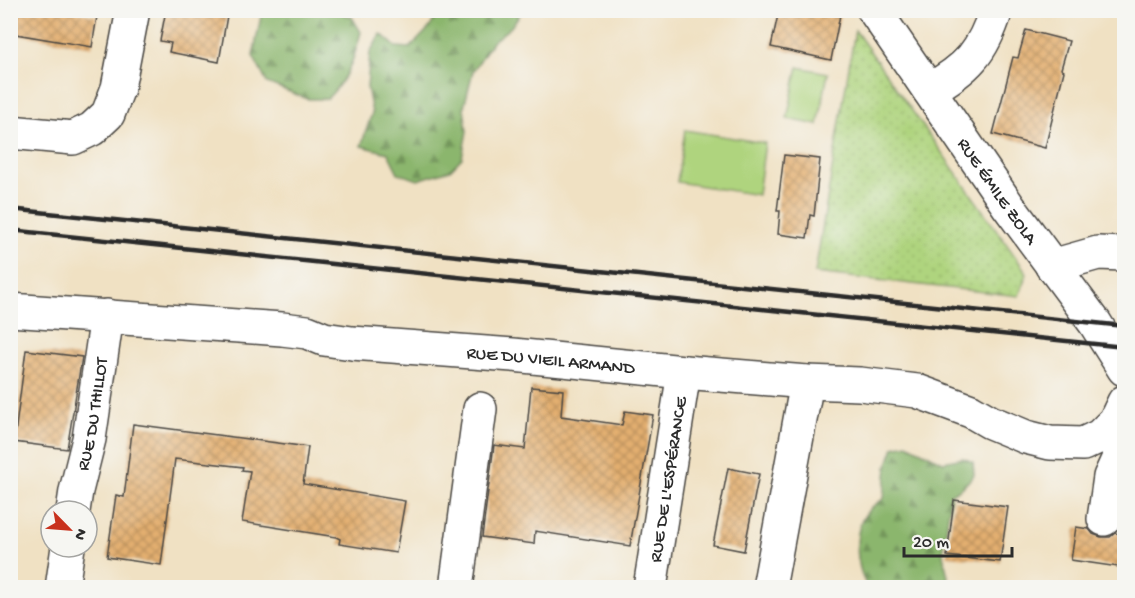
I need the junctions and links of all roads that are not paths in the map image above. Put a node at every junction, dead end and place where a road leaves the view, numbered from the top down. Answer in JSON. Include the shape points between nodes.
{"nodes":[{"id":1,"x":133,"y":10,"type":"edge"},
{"id":2,"x":874,"y":10,"type":"edge"},
{"id":3,"x":996,"y":10,"type":"edge"},
{"id":4,"x":929,"y":90,"type":"junction"},
{"id":5,"x":10,"y":132,"type":"edge"},
{"id":6,"x":1125,"y":254,"type":"edge"},
{"id":7,"x":1052,"y":266,"type":"junction"},
{"id":8,"x":10,"y":310,"type":"edge"},
{"id":9,"x":107,"y":316,"type":"junction"},
{"id":10,"x":1125,"y":369,"type":"edge"},
{"id":11,"x":684,"y":372,"type":"junction"},
{"id":12,"x":807,"y":382,"type":"junction"},
{"id":13,"x":1125,"y":402,"type":"edge"},
{"id":14,"x":480,"y":409,"type":"dead end"},
{"id":15,"x":1083,"y":444,"type":"junction"},
{"id":16,"x":1122,"y":456,"type":"edge"},
{"id":17,"x":75,"y":499,"type":"edge"},
{"id":18,"x":1104,"y":519,"type":"dead end"},
{"id":19,"x":66,"y":559,"type":"edge"},
{"id":20,"x":62,"y":588,"type":"edge"},
{"id":21,"x":456,"y":588,"type":"edge"},
{"id":22,"x":650,"y":588,"type":"edge"},
{"id":23,"x":769,"y":588,"type":"edge"}],
"edges":[{"from":1,"to":5,"type":"street","via":[[118,88],[108,114],[92,129],[73,138]]},
{"from":2,"to":4,"type":"street","name":"RUE ÉMILE ZOLA"},
{"from":3,"to":4,"type":"street","via":[[979,51],[966,66]]},
{"from":4,"to":7,"type":"street","name":"RUE ÉMILE ZOLA"},
{"from":6,"to":7,"type":"street","via":[[1098,253]]},
{"from":7,"to":10,"type":"street","name":"RUE ÉMILE ZOLA"},
{"from":8,"to":9,"type":"street","name":"RUE DU VIEIL ARMAND"},
{"from":9,"to":11,"type":"street","name":"RUE DU VIEIL ARMAND","via":[[307,332],[352,343],[513,354]]},
{"from":9,"to":17,"type":"street","name":"RUE DU THILLOT","via":[[89,439]]},
{"from":11,"to":12,"type":"street","name":"RUE DU VIEIL ARMAND"},
{"from":11,"to":22,"type":"street","name":"RUE DE L'ESPÉRANCE"},
{"from":12,"to":15,"type":"street","name":"RUE DU VIEIL ARMAND","via":[[916,391],[1026,436],[1047,442]]},
{"from":12,"to":23,"type":"street"},
{"from":13,"to":15,"type":"street","via":[[1100,436]]},
{"from":14,"to":21,"type":"street"},
{"from":15,"to":16,"type":"street","name":"RUE DU VIEIL ARMAND"},
{"from":16,"to":18,"type":"street","via":[[1110,477]]},
{"from":19,"to":20,"type":"street"}]}
